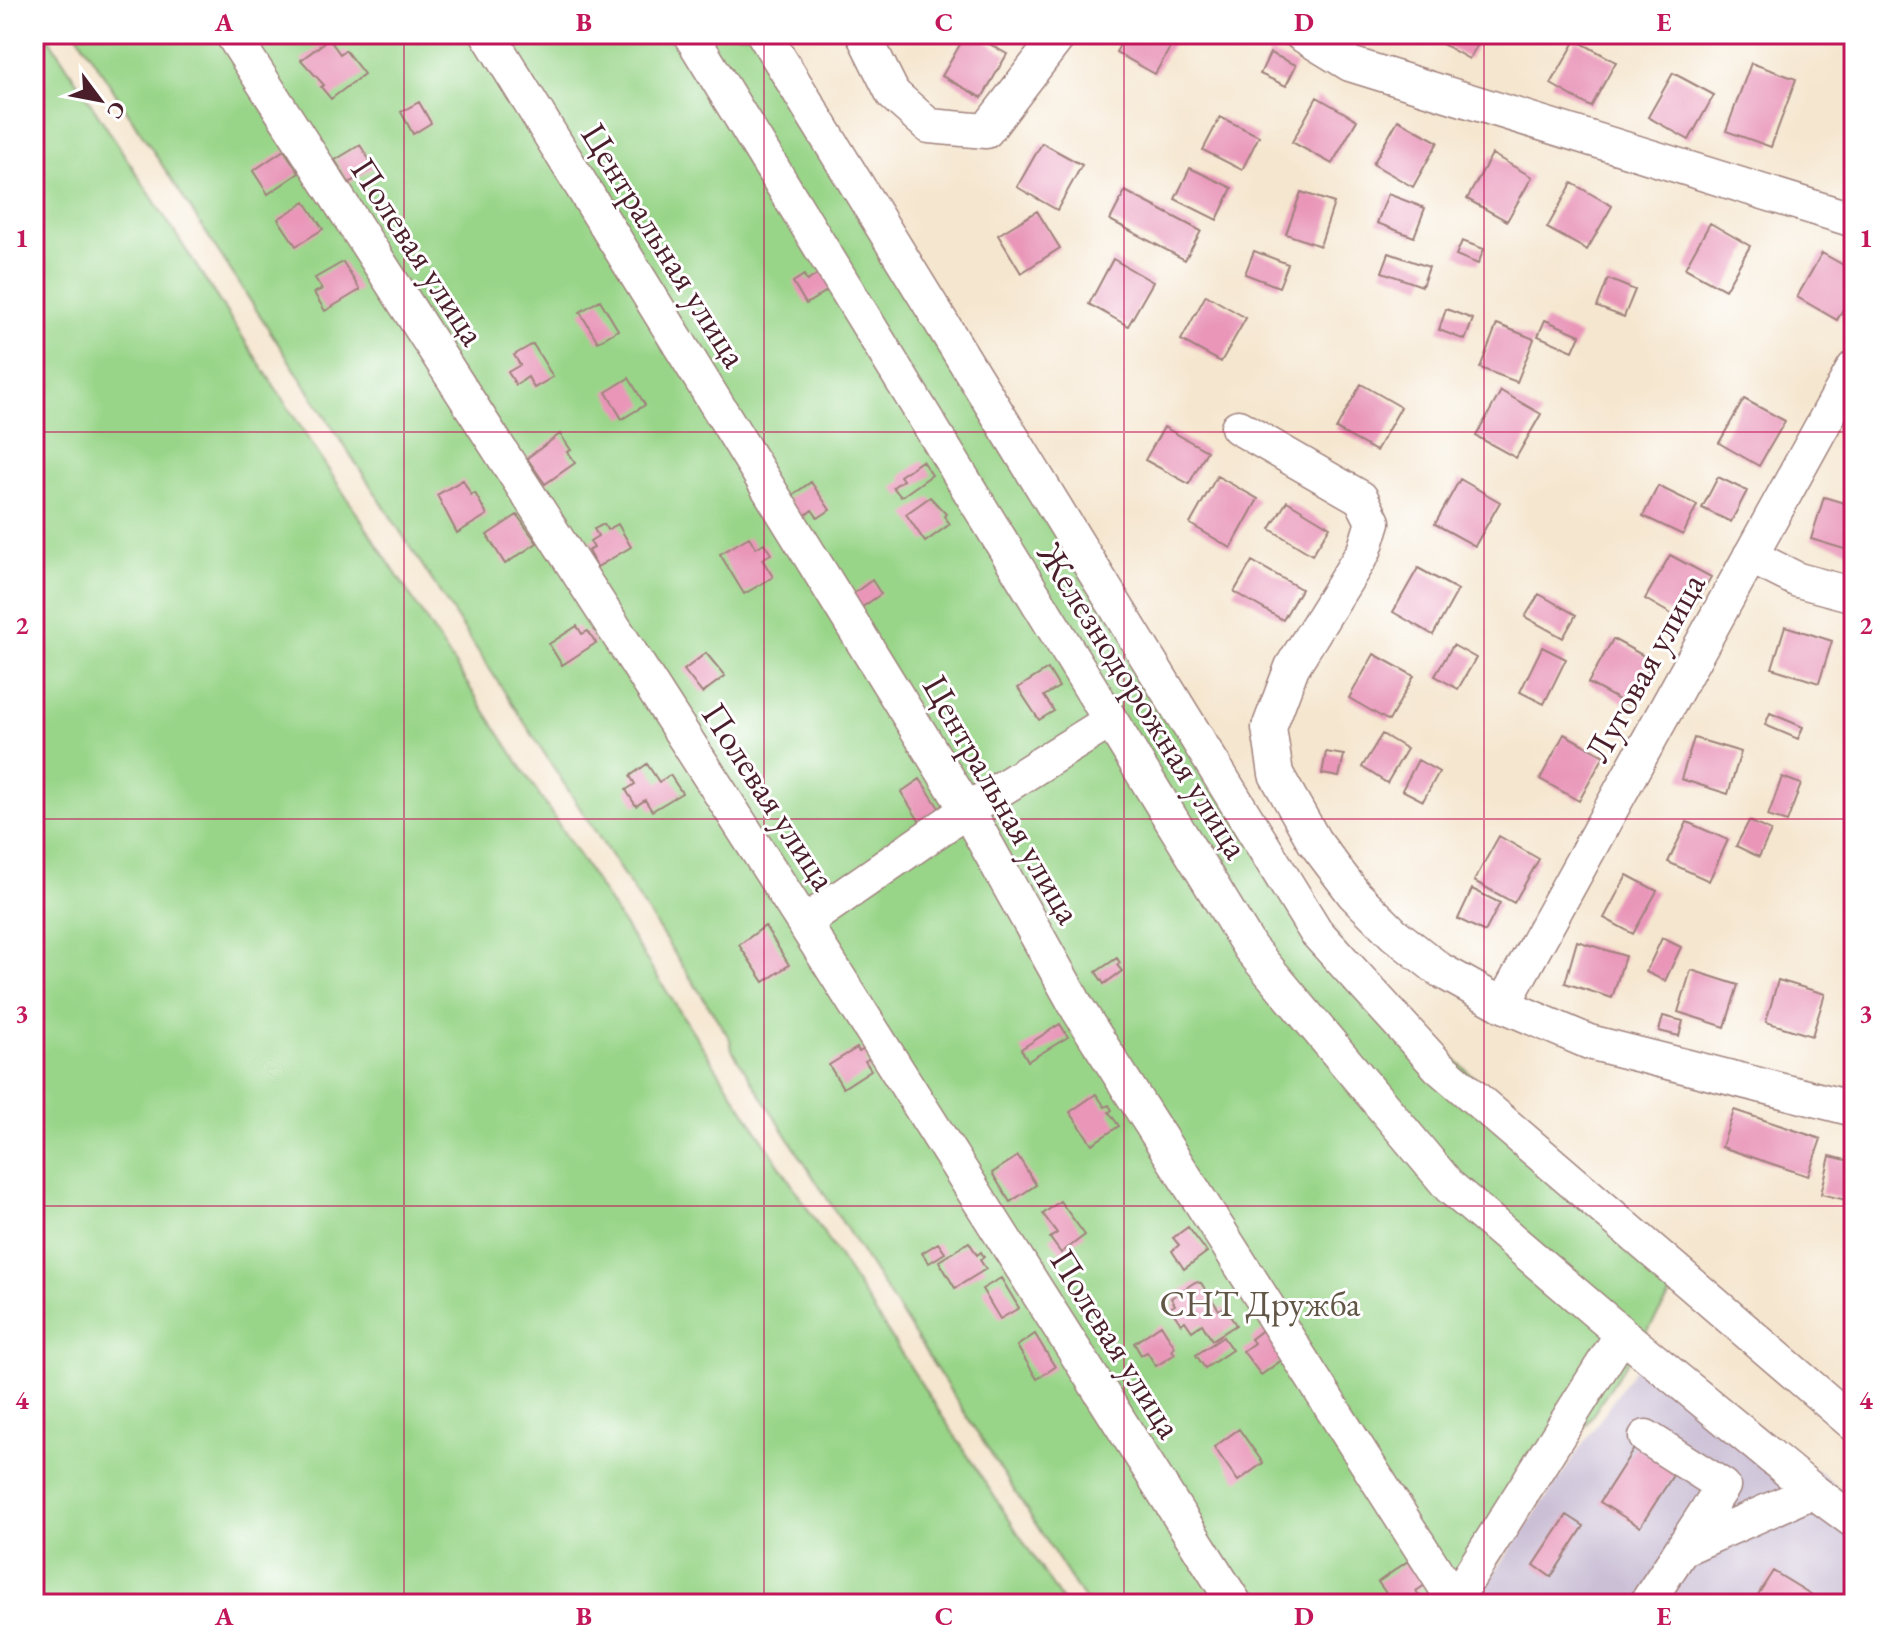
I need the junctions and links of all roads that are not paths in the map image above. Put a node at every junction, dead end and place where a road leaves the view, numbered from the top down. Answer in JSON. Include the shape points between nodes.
{"nodes":[{"id":1,"x":232,"y":34,"type":"edge"},
{"id":2,"x":488,"y":34,"type":"edge"},
{"id":3,"x":690,"y":34,"type":"edge"},
{"id":4,"x":764,"y":34,"type":"edge"},
{"id":5,"x":863,"y":34,"type":"edge"},
{"id":6,"x":1060,"y":34,"type":"edge"},
{"id":7,"x":1301,"y":34,"type":"edge"},
{"id":8,"x":1854,"y":220,"type":"edge"},
{"id":9,"x":1854,"y":368,"type":"edge"},
{"id":10,"x":1238,"y":427,"type":"dead end"},
{"id":11,"x":1750,"y":556,"type":"junction"},
{"id":12,"x":1854,"y":595,"type":"edge"},
{"id":13,"x":1110,"y":721,"type":"junction"},
{"id":14,"x":967,"y":810,"type":"junction"},
{"id":15,"x":804,"y":923,"type":"junction"},
{"id":16,"x":1503,"y":1005,"type":"junction"},
{"id":17,"x":1854,"y":1109,"type":"edge"},
{"id":18,"x":1622,"y":1334,"type":"junction"},
{"id":19,"x":1854,"y":1424,"type":"edge"},
{"id":20,"x":1646,"y":1437,"type":"dead end"},
{"id":21,"x":1813,"y":1491,"type":"junction"},
{"id":22,"x":1854,"y":1521,"type":"edge"},
{"id":23,"x":1682,"y":1549,"type":"junction"},
{"id":24,"x":1453,"y":1602,"type":"edge"},
{"id":25,"x":1235,"y":1604,"type":"edge"},
{"id":26,"x":1646,"y":1604,"type":"edge"}],
"edges":[{"from":1,"to":15,"type":"street","name":"Полевая улица"},
{"from":2,"to":14,"type":"street","name":"Центральная улица"},
{"from":3,"to":13,"type":"street","name":"Железнодорожная улица"},
{"from":4,"to":19,"type":"street","via":[[1316,932],[1439,1067]]},
{"from":5,"to":6,"type":"street","via":[[893,94],[929,126],[986,131]]},
{"from":7,"to":8,"type":"street","via":[[1350,64]]},
{"from":9,"to":11,"type":"street","name":"Луговая улица"},
{"from":10,"to":16,"type":"street","via":[[1361,498],[1373,522],[1364,551],[1292,667],[1269,728],[1276,774],[1314,841],[1354,894],[1440,970]]},
{"from":11,"to":12,"type":"street","via":[[1798,580]]},
{"from":11,"to":16,"type":"street","name":"Луговая улица"},
{"from":13,"to":14,"type":"street"},
{"from":13,"to":18,"type":"street","name":"Железнодорожная улица","via":[[1250,948],[1344,1063],[1450,1187]]},
{"from":14,"to":15,"type":"street"},
{"from":14,"to":24,"type":"street","name":"Центральная улица","via":[[1078,1009]]},
{"from":15,"to":25,"type":"street","name":"Полевая улица"},
{"from":16,"to":17,"type":"street","via":[[1589,1042]]},
{"from":18,"to":21,"type":"street","name":"Железнодорожная улица"},
{"from":18,"to":24,"type":"street"},
{"from":20,"to":23,"type":"street","via":[[1723,1486]]},
{"from":21,"to":22,"type":"street","name":"Железнодорожная улица"},
{"from":21,"to":23,"type":"street"},
{"from":23,"to":26,"type":"street"}]}
